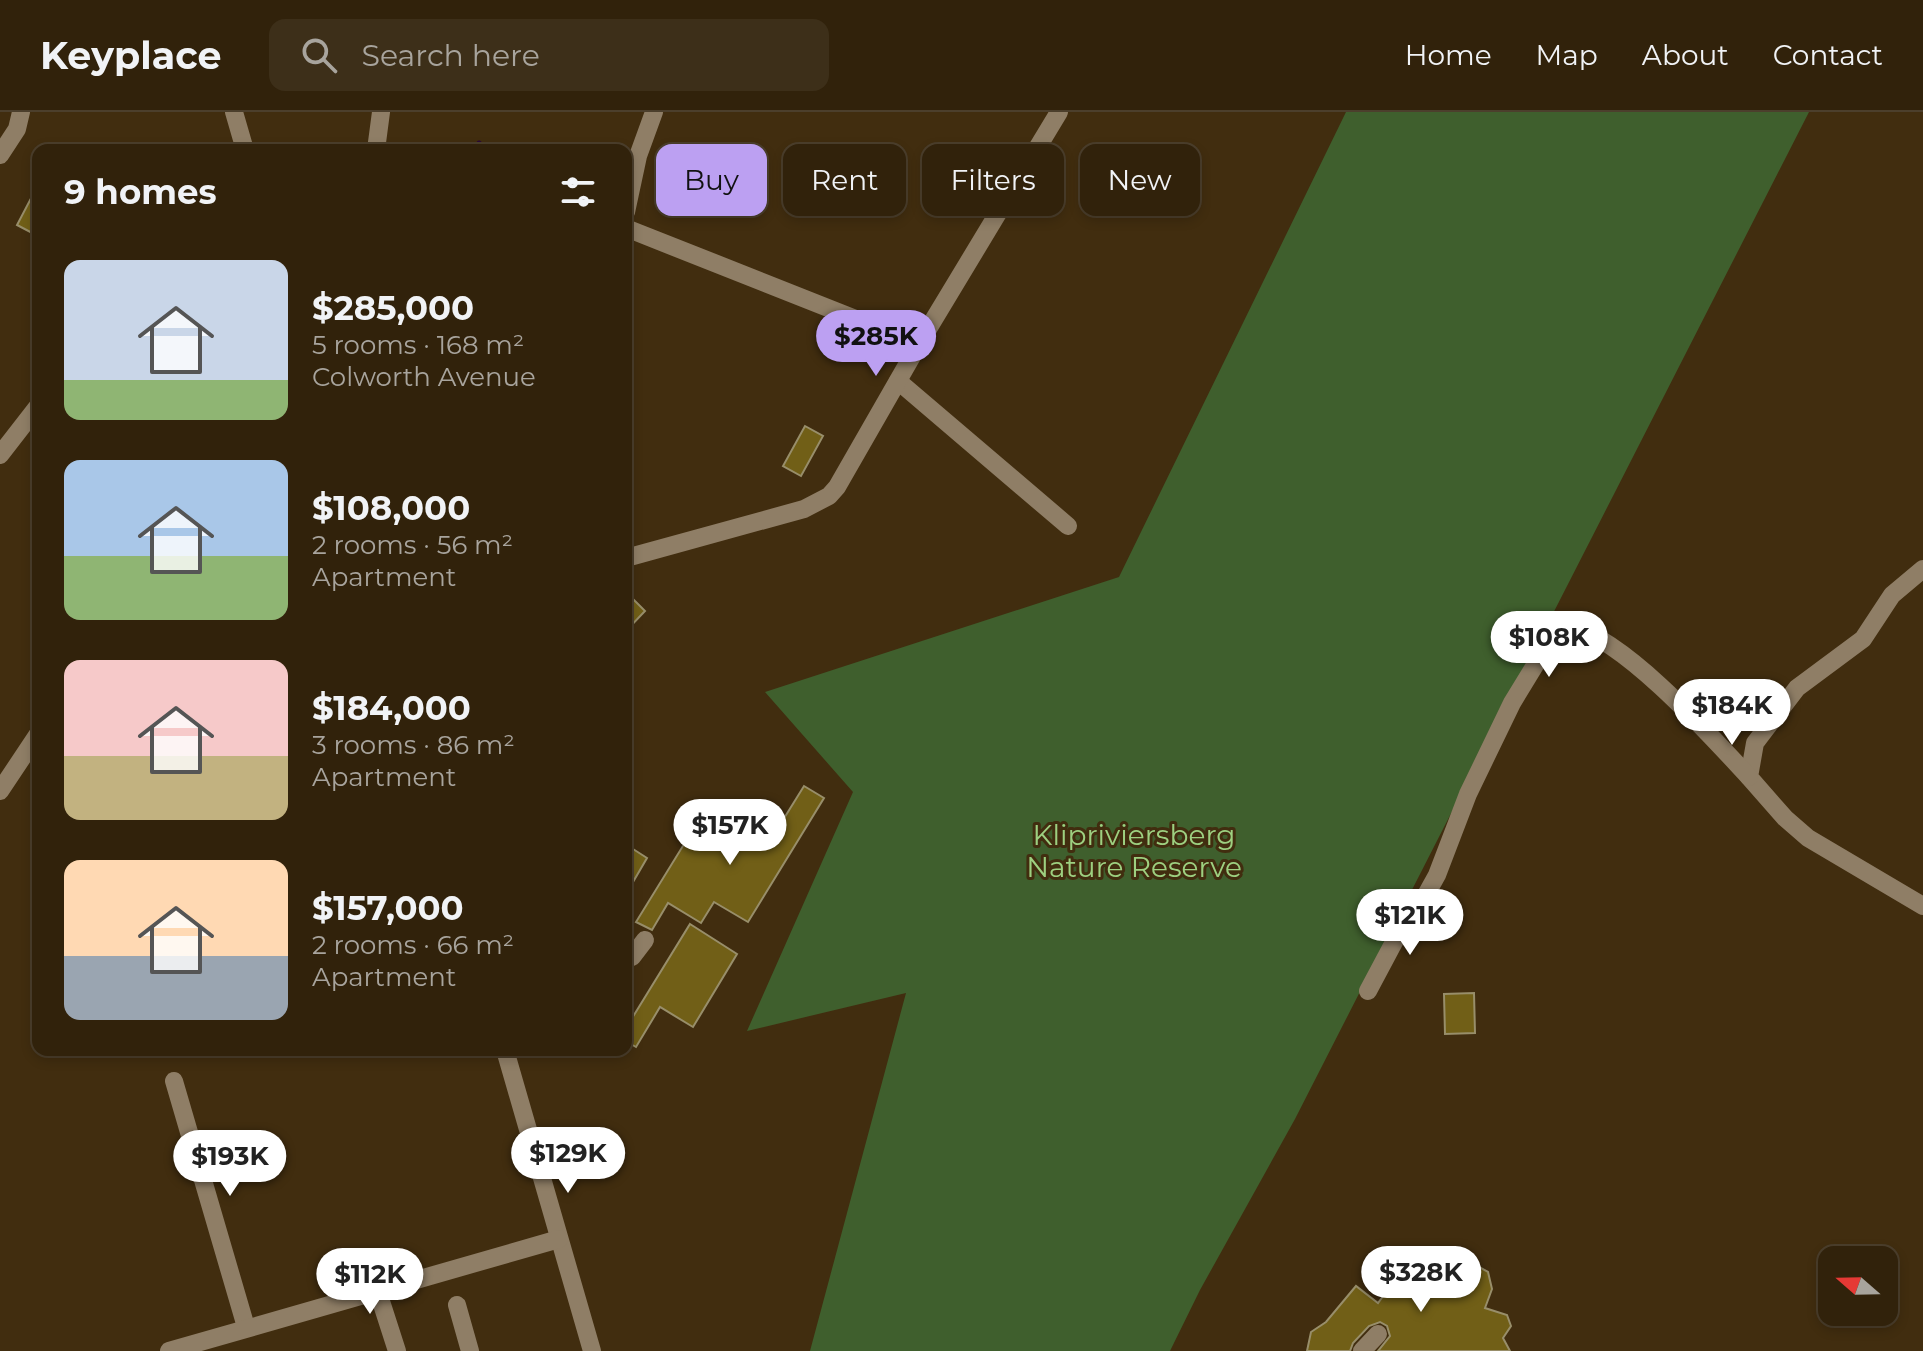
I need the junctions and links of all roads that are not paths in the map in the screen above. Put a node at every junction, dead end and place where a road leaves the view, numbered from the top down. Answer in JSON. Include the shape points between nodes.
{"nodes":[{"id":1,"x":21,"y":112,"type":"edge"},
{"id":2,"x":234,"y":112,"type":"edge"},
{"id":3,"x":381,"y":112,"type":"edge"},
{"id":4,"x":654,"y":112,"type":"edge"},
{"id":5,"x":1059,"y":112,"type":"edge"},
{"id":6,"x":243,"y":144,"type":"edge"},
{"id":7,"x":377,"y":144,"type":"edge"},
{"id":8,"x":0,"y":155,"type":"edge"},
{"id":9,"x":632,"y":184,"type":"edge"},
{"id":10,"x":632,"y":230,"type":"edge"},
{"id":11,"x":919,"y":344,"type":"junction"},
{"id":12,"x":898,"y":381,"type":"junction"},
{"id":13,"x":32,"y":414,"type":"edge"},
{"id":14,"x":0,"y":455,"type":"edge"},
{"id":15,"x":1068,"y":526,"type":"dead end"},
{"id":16,"x":632,"y":556,"type":"edge"},
{"id":17,"x":1923,"y":569,"type":"edge"},
{"id":18,"x":32,"y":743,"type":"edge"},
{"id":19,"x":1749,"y":777,"type":"junction"},
{"id":20,"x":0,"y":791,"type":"edge"},
{"id":21,"x":1923,"y":906,"type":"edge"},
{"id":22,"x":645,"y":940,"type":"dead end"},
{"id":23,"x":632,"y":957,"type":"edge"},
{"id":24,"x":1368,"y":991,"type":"dead end"},
{"id":25,"x":507,"y":1056,"type":"edge"},
{"id":26,"x":174,"y":1081,"type":"dead end"},
{"id":27,"x":559,"y":1239,"type":"junction"},
{"id":28,"x":378,"y":1292,"type":"junction"},
{"id":29,"x":457,"y":1305,"type":"dead end"},
{"id":30,"x":246,"y":1327,"type":"junction"},
{"id":31,"x":1378,"y":1334,"type":"dead end"},
{"id":32,"x":169,"y":1351,"type":"edge"},
{"id":33,"x":397,"y":1351,"type":"edge"},
{"id":34,"x":470,"y":1351,"type":"edge"},
{"id":35,"x":592,"y":1351,"type":"edge"},
{"id":36,"x":1362,"y":1351,"type":"edge"}],
"edges":[{"from":1,"to":8,"type":"street"},
{"from":2,"to":6,"type":"street"},
{"from":3,"to":7,"type":"street"},
{"from":4,"to":9,"type":"street"},
{"from":5,"to":11,"type":"street"},
{"from":10,"to":11,"type":"street"},
{"from":11,"to":12,"type":"street"},
{"from":12,"to":15,"type":"street"},
{"from":12,"to":16,"type":"street","via":[[837,487],[821,502]]},
{"from":13,"to":14,"type":"street"},
{"from":17,"to":19,"type":"street","via":[[1892,595],[1863,639],[1797,688],[1755,743]]},
{"from":18,"to":20,"type":"street"},
{"from":19,"to":21,"type":"street","via":[[1808,838]]},
{"from":19,"to":24,"type":"street","via":[[1675,702],[1599,638],[1573,627],[1554,634],[1519,690],[1468,794],[1437,875]]},
{"from":22,"to":23,"type":"street"},
{"from":25,"to":27,"type":"street"},
{"from":26,"to":30,"type":"street"},
{"from":27,"to":28,"type":"street"},
{"from":27,"to":35,"type":"street"},
{"from":28,"to":30,"type":"street"},
{"from":28,"to":33,"type":"street"},
{"from":29,"to":34,"type":"street"},
{"from":30,"to":32,"type":"street"},
{"from":31,"to":36,"type":"street"}]}
